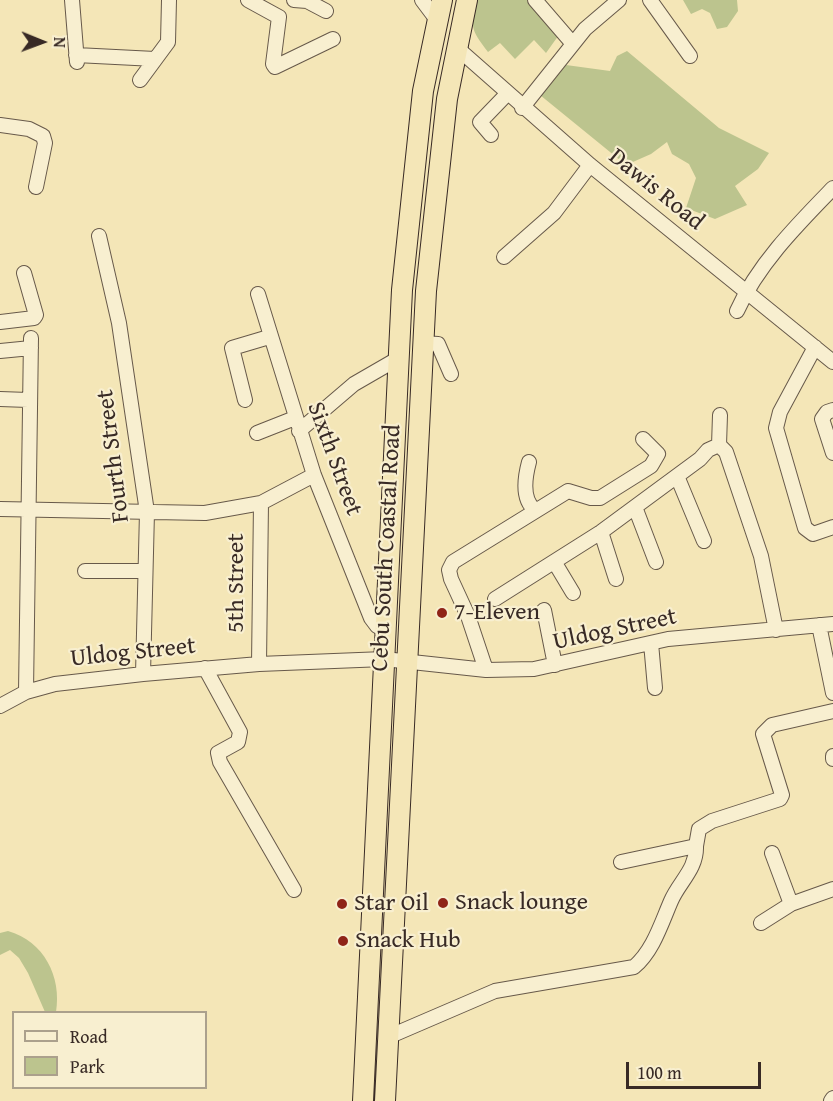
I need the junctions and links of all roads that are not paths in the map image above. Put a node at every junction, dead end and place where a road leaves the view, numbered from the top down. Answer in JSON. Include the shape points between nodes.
{"nodes":[{"id":1,"x":72,"y":0,"type":"edge"},
{"id":2,"x":169,"y":0,"type":"edge"},
{"id":3,"x":248,"y":0,"type":"edge"},
{"id":4,"x":294,"y":0,"type":"edge"},
{"id":5,"x":422,"y":0,"type":"edge"},
{"id":6,"x":442,"y":0,"type":"edge"},
{"id":7,"x":467,"y":0,"type":"edge"},
{"id":8,"x":535,"y":0,"type":"edge"},
{"id":9,"x":619,"y":0,"type":"edge"},
{"id":10,"x":650,"y":0,"type":"edge"},
{"id":11,"x":326,"y":11,"type":"dead end"},
{"id":12,"x":437,"y":20,"type":"junction"},
{"id":13,"x":333,"y":39,"type":"dead end"},
{"id":14,"x":573,"y":44,"type":"junction"},
{"id":15,"x":456,"y":47,"type":"junction"},
{"id":16,"x":690,"y":56,"type":"dead end"},
{"id":17,"x":155,"y":59,"type":"junction"},
{"id":18,"x":140,"y":80,"type":"dead end"},
{"id":19,"x":507,"y":94,"type":"junction"},
{"id":20,"x":522,"y":108,"type":"junction"},
{"id":21,"x":0,"y":125,"type":"edge"},
{"id":22,"x":491,"y":135,"type":"dead end"},
{"id":23,"x":590,"y":165,"type":"junction"},
{"id":24,"x":36,"y":187,"type":"dead end"},
{"id":25,"x":833,"y":188,"type":"edge"},
{"id":26,"x":99,"y":236,"type":"dead end"},
{"id":27,"x":504,"y":257,"type":"dead end"},
{"id":28,"x":24,"y":273,"type":"dead end"},
{"id":29,"x":747,"y":291,"type":"junction"},
{"id":30,"x":258,"y":294,"type":"dead end"},
{"id":31,"x":737,"y":311,"type":"dead end"},
{"id":32,"x":0,"y":322,"type":"edge"},
{"id":33,"x":269,"y":337,"type":"junction"},
{"id":34,"x":423,"y":343,"type":"junction"},
{"id":35,"x":815,"y":347,"type":"junction"},
{"id":36,"x":0,"y":351,"type":"edge"},
{"id":37,"x":399,"y":358,"type":"junction"},
{"id":38,"x":833,"y":362,"type":"edge"},
{"id":39,"x":451,"y":374,"type":"dead end"},
{"id":40,"x":0,"y":399,"type":"edge"},
{"id":41,"x":28,"y":400,"type":"junction"},
{"id":42,"x":245,"y":400,"type":"dead end"},
{"id":43,"x":833,"y":410,"type":"edge"},
{"id":44,"x":720,"y":415,"type":"dead end"},
{"id":45,"x":297,"y":424,"type":"junction"},
{"id":46,"x":257,"y":433,"type":"dead end"},
{"id":47,"x":643,"y":439,"type":"dead end"},
{"id":48,"x":719,"y":445,"type":"junction"},
{"id":49,"x":833,"y":453,"type":"edge"},
{"id":50,"x":530,"y":462,"type":"dead end"},
{"id":51,"x":314,"y":475,"type":"junction"},
{"id":52,"x":677,"y":476,"type":"junction"},
{"id":53,"x":261,"y":503,"type":"junction"},
{"id":54,"x":635,"y":507,"type":"junction"},
{"id":55,"x":0,"y":509,"type":"edge"},
{"id":56,"x":27,"y":509,"type":"junction"},
{"id":57,"x":535,"y":510,"type":"junction"},
{"id":58,"x":147,"y":512,"type":"junction"},
{"id":59,"x":833,"y":527,"type":"edge"},
{"id":60,"x":601,"y":532,"type":"junction"},
{"id":61,"x":704,"y":541,"type":"dead end"},
{"id":62,"x":656,"y":562,"type":"dead end"},
{"id":63,"x":555,"y":563,"type":"junction"},
{"id":64,"x":85,"y":571,"type":"dead end"},
{"id":65,"x":143,"y":571,"type":"junction"},
{"id":66,"x":616,"y":579,"type":"dead end"},
{"id":67,"x":573,"y":593,"type":"dead end"},
{"id":68,"x":495,"y":598,"type":"dead end"},
{"id":69,"x":544,"y":610,"type":"dead end"},
{"id":70,"x":826,"y":624,"type":"edge"},
{"id":71,"x":386,"y":630,"type":"junction"},
{"id":72,"x":776,"y":630,"type":"junction"},
{"id":73,"x":651,"y":643,"type":"junction"},
{"id":74,"x":384,"y":659,"type":"junction"},
{"id":75,"x":406,"y":661,"type":"junction"},
{"id":76,"x":259,"y":664,"type":"junction"},
{"id":77,"x":555,"y":665,"type":"junction"},
{"id":78,"x":205,"y":668,"type":"junction"},
{"id":79,"x":486,"y":670,"type":"junction"},
{"id":80,"x":143,"y":674,"type":"junction"},
{"id":81,"x":655,"y":688,"type":"dead end"},
{"id":82,"x":26,"y":692,"type":"junction"},
{"id":83,"x":833,"y":693,"type":"edge"},
{"id":84,"x":0,"y":706,"type":"edge"},
{"id":85,"x":833,"y":711,"type":"edge"},
{"id":86,"x":696,"y":846,"type":"junction"},
{"id":87,"x":772,"y":853,"type":"dead end"},
{"id":88,"x":621,"y":862,"type":"dead end"},
{"id":89,"x":833,"y":889,"type":"edge"},
{"id":90,"x":294,"y":890,"type":"dead end"},
{"id":91,"x":791,"y":904,"type":"junction"},
{"id":92,"x":761,"y":923,"type":"dead end"},
{"id":93,"x":388,"y":1037,"type":"junction"},
{"id":94,"x":363,"y":1101,"type":"edge"},
{"id":95,"x":385,"y":1101,"type":"edge"}],
"edges":[{"from":1,"to":17,"type":"street","via":[[76,60]]},
{"from":2,"to":17,"type":"street","via":[[168,42]]},
{"from":3,"to":13,"type":"street","via":[[279,17],[275,67]]},
{"from":4,"to":11,"type":"street","via":[[307,1]]},
{"from":5,"to":12,"type":"street"},
{"from":6,"to":12,"type":"highway","name":"Cebu South Coastal Road"},
{"from":7,"to":15,"type":"highway","name":"Cebu South Coastal Road"},
{"from":8,"to":14,"type":"street"},
{"from":9,"to":14,"type":"street"},
{"from":10,"to":16,"type":"street"},
{"from":12,"to":37,"type":"highway","name":"Cebu South Coastal Road","via":[[423,91],[402,290]]},
{"from":14,"to":20,"type":"street"},
{"from":15,"to":19,"type":"street","name":"Dawis Road"},
{"from":15,"to":34,"type":"highway","name":"Cebu South Coastal Road","via":[[447,99]]},
{"from":17,"to":18,"type":"street"},
{"from":19,"to":20,"type":"street","name":"Dawis Road"},
{"from":19,"to":22,"type":"street","via":[[480,122]]},
{"from":20,"to":23,"type":"street","name":"Dawis Road"},
{"from":21,"to":24,"type":"street","via":[[29,129],[43,136]]},
{"from":23,"to":27,"type":"street","via":[[554,213]]},
{"from":23,"to":29,"type":"street","name":"Dawis Road"},
{"from":25,"to":29,"type":"street","via":[[795,227]]},
{"from":26,"to":58,"type":"street","name":"Fourth Street","via":[[119,323]]},
{"from":28,"to":32,"type":"street","via":[[36,315]]},
{"from":29,"to":31,"type":"street"},
{"from":29,"to":35,"type":"street","name":"Dawis Road"},
{"from":30,"to":33,"type":"street","name":"Sixth Street"},
{"from":33,"to":42,"type":"street","via":[[232,348]]},
{"from":33,"to":45,"type":"street","name":"Sixth Street"},
{"from":34,"to":39,"type":"street","via":[[438,344]]},
{"from":34,"to":75,"type":"highway","name":"Cebu South Coastal Road"},
{"from":35,"to":38,"type":"street","name":"Dawis Road"},
{"from":35,"to":59,"type":"street","via":[[780,412],[776,428],[805,528],[813,534]]},
{"from":36,"to":41,"type":"street","via":[[31,343]]},
{"from":37,"to":45,"type":"street"},
{"from":37,"to":71,"type":"highway","name":"Cebu South Coastal Road"},
{"from":40,"to":41,"type":"street"},
{"from":41,"to":56,"type":"street"},
{"from":43,"to":49,"type":"street","via":[[822,419]]},
{"from":44,"to":48,"type":"street"},
{"from":45,"to":46,"type":"street"},
{"from":45,"to":51,"type":"street","name":"Sixth Street"},
{"from":47,"to":57,"type":"street","via":[[658,454],[651,466],[634,478],[600,498],[568,491]]},
{"from":48,"to":52,"type":"street"},
{"from":48,"to":72,"type":"street","via":[[726,452],[761,556]]},
{"from":50,"to":57,"type":"street","via":[[525,484]]},
{"from":51,"to":53,"type":"street"},
{"from":51,"to":71,"type":"street","name":"Sixth Street","via":[[371,618]]},
{"from":52,"to":54,"type":"street"},
{"from":52,"to":61,"type":"street"},
{"from":53,"to":58,"type":"street","via":[[205,513]]},
{"from":53,"to":76,"type":"street","name":"5th Street"},
{"from":54,"to":60,"type":"street"},
{"from":54,"to":62,"type":"street"},
{"from":55,"to":56,"type":"street"},
{"from":56,"to":58,"type":"street"},
{"from":56,"to":82,"type":"street"},
{"from":57,"to":79,"type":"street","via":[[453,562],[449,570]]},
{"from":58,"to":65,"type":"street","name":"Fourth Street"},
{"from":60,"to":63,"type":"street"},
{"from":60,"to":66,"type":"street"},
{"from":63,"to":67,"type":"street"},
{"from":63,"to":68,"type":"street"},
{"from":64,"to":65,"type":"street"},
{"from":65,"to":80,"type":"street","name":"Fourth Street"},
{"from":69,"to":77,"type":"street"},
{"from":70,"to":72,"type":"street","name":"Uldog Street"},
{"from":70,"to":83,"type":"street"},
{"from":71,"to":74,"type":"highway","name":"Cebu South Coastal Road"},
{"from":72,"to":73,"type":"street","name":"Uldog Street"},
{"from":73,"to":77,"type":"street","name":"Uldog Street"},
{"from":73,"to":81,"type":"street"},
{"from":74,"to":75,"type":"street","name":"Uldog Street"},
{"from":74,"to":76,"type":"street","name":"Uldog Street"},
{"from":74,"to":94,"type":"highway","name":"Cebu South Coastal Road"},
{"from":75,"to":79,"type":"street","name":"Uldog Street"},
{"from":75,"to":93,"type":"highway","name":"Cebu South Coastal Road"},
{"from":76,"to":78,"type":"street","name":"Uldog Street"},
{"from":77,"to":79,"type":"street","name":"Uldog Street"},
{"from":78,"to":80,"type":"street","name":"Uldog Street"},
{"from":78,"to":90,"type":"street","via":[[240,732],[238,742],[218,753],[219,762]]},
{"from":80,"to":82,"type":"street","name":"Uldog Street","via":[[55,684]]},
{"from":82,"to":84,"type":"street","name":"Uldog Street"},
{"from":85,"to":86,"type":"street","via":[[766,729],[763,734],[780,799],[712,821],[699,829]]},
{"from":86,"to":88,"type":"street"},
{"from":86,"to":93,"type":"street","via":[[697,856],[691,869],[643,959],[634,967],[495,992]]},
{"from":87,"to":91,"type":"street"},
{"from":89,"to":91,"type":"street"},
{"from":91,"to":92,"type":"street"},
{"from":93,"to":95,"type":"highway","name":"Cebu South Coastal Road"}]}
